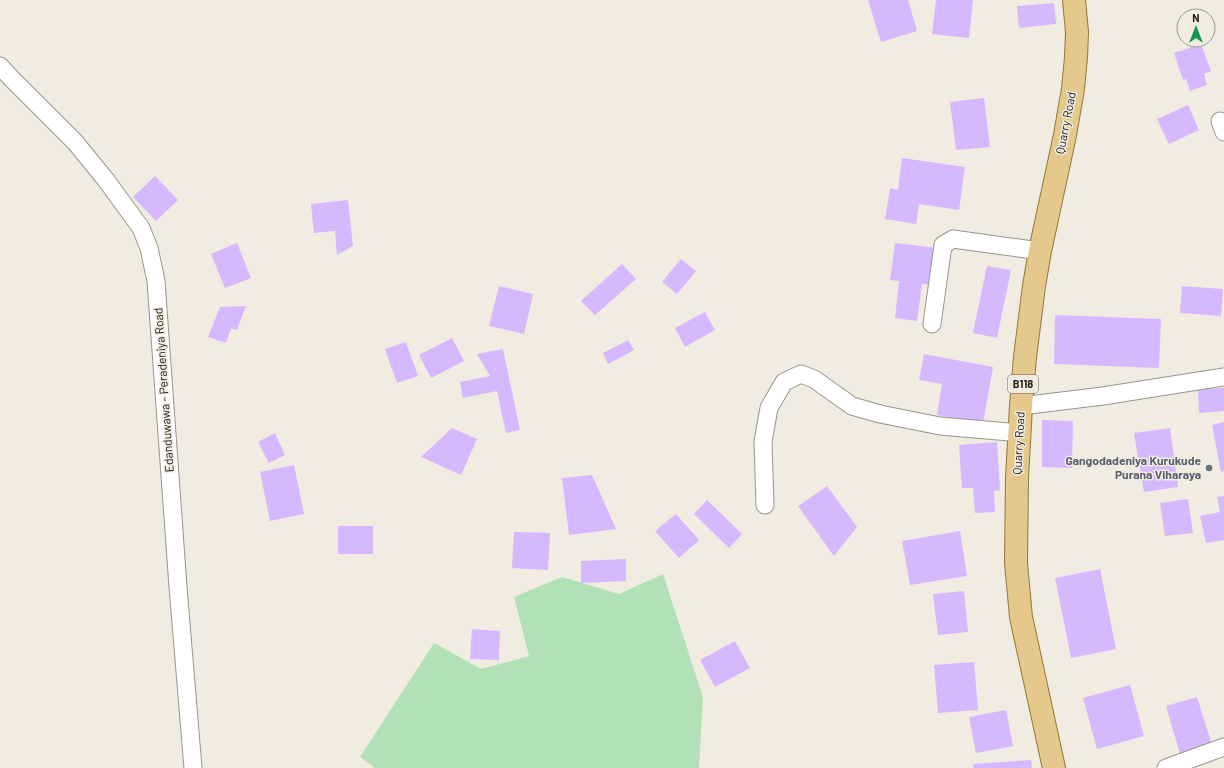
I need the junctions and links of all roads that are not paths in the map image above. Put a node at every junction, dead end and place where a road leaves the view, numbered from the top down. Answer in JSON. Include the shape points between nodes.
{"nodes":[{"id":1,"x":1074,"y":0,"type":"edge"},
{"id":2,"x":0,"y":66,"type":"edge"},
{"id":3,"x":1040,"y":251,"type":"junction"},
{"id":4,"x":932,"y":324,"type":"dead end"},
{"id":5,"x":1224,"y":377,"type":"edge"},
{"id":6,"x":1021,"y":406,"type":"junction"},
{"id":7,"x":1020,"y":433,"type":"junction"},
{"id":8,"x":765,"y":504,"type":"dead end"},
{"id":9,"x":1224,"y":747,"type":"edge"},
{"id":10,"x":193,"y":768,"type":"edge"},
{"id":11,"x":1054,"y":768,"type":"edge"},
{"id":12,"x":1166,"y":768,"type":"edge"}],
"edges":[{"from":1,"to":3,"type":"main road","name":"Quarry Road","number":"B118","via":[[1077,32],[1073,89]]},
{"from":2,"to":10,"type":"street","name":"Edanduwawa - Peradeniya Road","via":[[75,142],[141,228],[149,248],[156,281]]},
{"from":3,"to":4,"type":"street","via":[[953,239],[943,245]]},
{"from":3,"to":6,"type":"main road","name":"Quarry Road","number":"B118","via":[[1029,324]]},
{"from":5,"to":6,"type":"street"},
{"from":6,"to":7,"type":"main road","name":"Quarry Road","number":"B118"},
{"from":7,"to":8,"type":"street","via":[[940,426],[880,414],[852,406],[814,379],[801,374],[784,382],[769,408],[763,442]]},
{"from":7,"to":11,"type":"main road","name":"Quarry Road","number":"B118","via":[[1016,544],[1019,599]]},
{"from":9,"to":12,"type":"street"}]}
